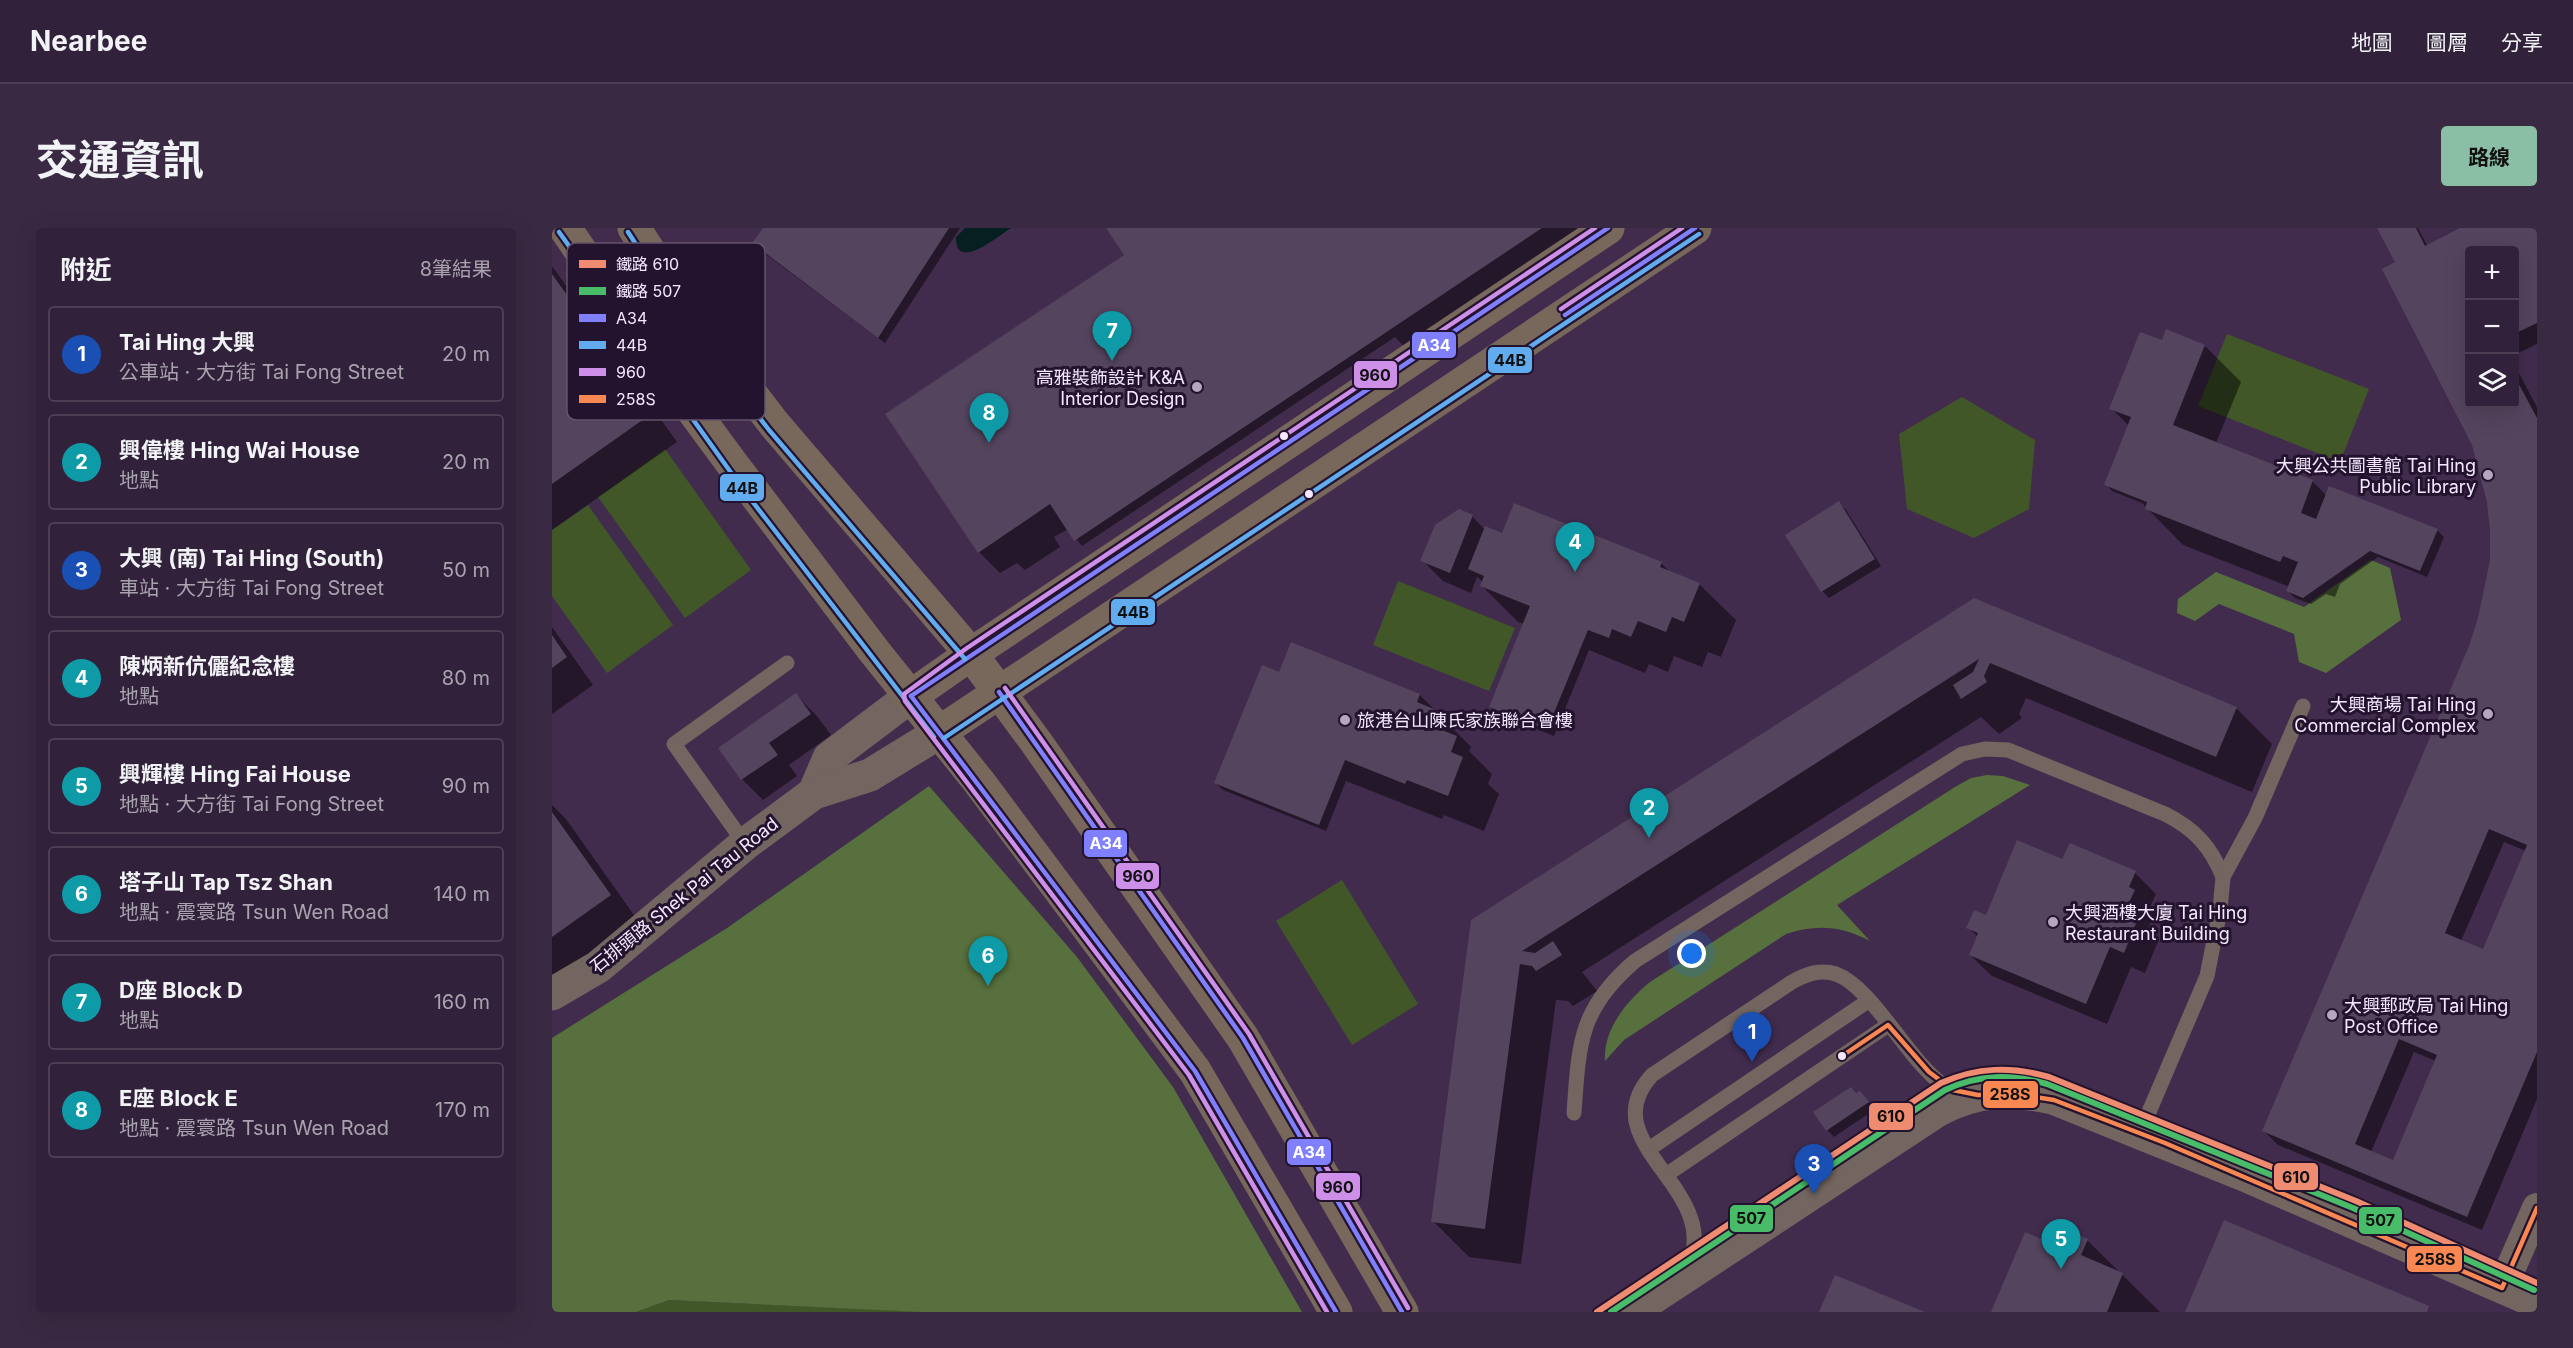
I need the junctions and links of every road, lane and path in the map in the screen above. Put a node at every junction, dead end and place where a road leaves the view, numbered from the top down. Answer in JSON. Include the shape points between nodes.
{"nodes":[{"id":1,"x":565,"y":228,"type":"edge"},
{"id":2,"x":634,"y":228,"type":"edge"},
{"id":3,"x":1608,"y":228,"type":"edge"},
{"id":4,"x":1695,"y":228,"type":"edge"},
{"id":5,"x":575,"y":243,"type":"edge"},
{"id":6,"x":644,"y":243,"type":"edge"},
{"id":7,"x":765,"y":412,"type":"edge"},
{"id":8,"x":700,"y":420,"type":"edge"},
{"id":9,"x":970,"y":654,"type":"junction"},
{"id":10,"x":787,"y":663,"type":"dead end"},
{"id":11,"x":999,"y":692,"type":"junction"},
{"id":12,"x":911,"y":696,"type":"junction"},
{"id":13,"x":2303,"y":706,"type":"dead end"},
{"id":14,"x":940,"y":732,"type":"junction"},
{"id":15,"x":814,"y":793,"type":"junction"},
{"id":16,"x":745,"y":844,"type":"junction"},
{"id":17,"x":2223,"y":877,"type":"junction"},
{"id":18,"x":552,"y":994,"type":"edge"},
{"id":19,"x":1868,"y":1001,"type":"junction"},
{"id":20,"x":1888,"y":1025,"type":"junction"},
{"id":21,"x":1978,"y":1095,"type":"junction"},
{"id":22,"x":1574,"y":1113,"type":"dead end"},
{"id":23,"x":2140,"y":1133,"type":"junction"},
{"id":24,"x":1649,"y":1149,"type":"junction"},
{"id":25,"x":1666,"y":1175,"type":"junction"},
{"id":26,"x":2537,"y":1208,"type":"edge"},
{"id":27,"x":2502,"y":1288,"type":"junction"},
{"id":28,"x":1669,"y":1290,"type":"junction"},
{"id":29,"x":2537,"y":1304,"type":"edge"},
{"id":30,"x":1403,"y":1308,"type":"edge"},
{"id":31,"x":1336,"y":1312,"type":"edge"},
{"id":32,"x":1634,"y":1312,"type":"edge"}],
"edges":[{"from":1,"to":5,"type":"main road"},
{"from":2,"to":6,"type":"main road"},
{"from":3,"to":9,"type":"main road"},
{"from":4,"to":11,"type":"main road","name":"石排頭路 Shek Pai Tau Road"},
{"from":7,"to":9,"type":"main road"},
{"from":8,"to":12,"type":"main road"},
{"from":9,"to":11,"type":"main road"},
{"from":9,"to":12,"type":"main road"},
{"from":10,"to":16,"type":"lane","via":[[674,744]]},
{"from":11,"to":14,"type":"main road","name":"石排頭路 Shek Pai Tau Road"},
{"from":11,"to":30,"type":"main road","via":[[1243,1038]]},
{"from":12,"to":14,"type":"main road"},
{"from":12,"to":15,"type":"street","via":[[829,758]]},
{"from":13,"to":17,"type":"lane","via":[[2255,818]]},
{"from":14,"to":15,"type":"street","name":"石排頭路 Shek Pai Tau Road","via":[[870,775]]},
{"from":14,"to":31,"type":"main road","via":[[1194,1071]]},
{"from":15,"to":16,"type":"street","name":"石排頭路 Shek Pai Tau Road"},
{"from":16,"to":18,"type":"street","name":"石排頭路 Shek Pai Tau Road","via":[[598,967]]},
{"from":17,"to":22,"type":"lane","via":[[2202,839],[2186,824],[2166,814],[2008,750],[1962,754],[1644,955],[1614,979],[1586,1023],[1579,1048]]},
{"from":17,"to":23,"type":"lane","via":[[2207,976]]},
{"from":19,"to":20,"type":"lane"},
{"from":19,"to":24,"type":"lane"},
{"from":19,"to":24,"type":"lane","via":[[1836,974],[1814,972],[1662,1069],[1643,1084],[1634,1108],[1639,1133]]},
{"from":20,"to":21,"type":"lane","via":[[1941,1083]]},
{"from":20,"to":25,"type":"lane"},
{"from":21,"to":23,"type":"street","via":[[2016,1094],[2054,1100]]},
{"from":21,"to":28,"type":"street","via":[[1922,1122]]},
{"from":23,"to":27,"type":"street"},
{"from":24,"to":25,"type":"lane"},
{"from":25,"to":28,"type":"lane","via":[[1686,1204],[1694,1224],[1695,1246],[1682,1278]]},
{"from":26,"to":27,"type":"street"},
{"from":27,"to":29,"type":"street"},
{"from":28,"to":32,"type":"street"}]}
